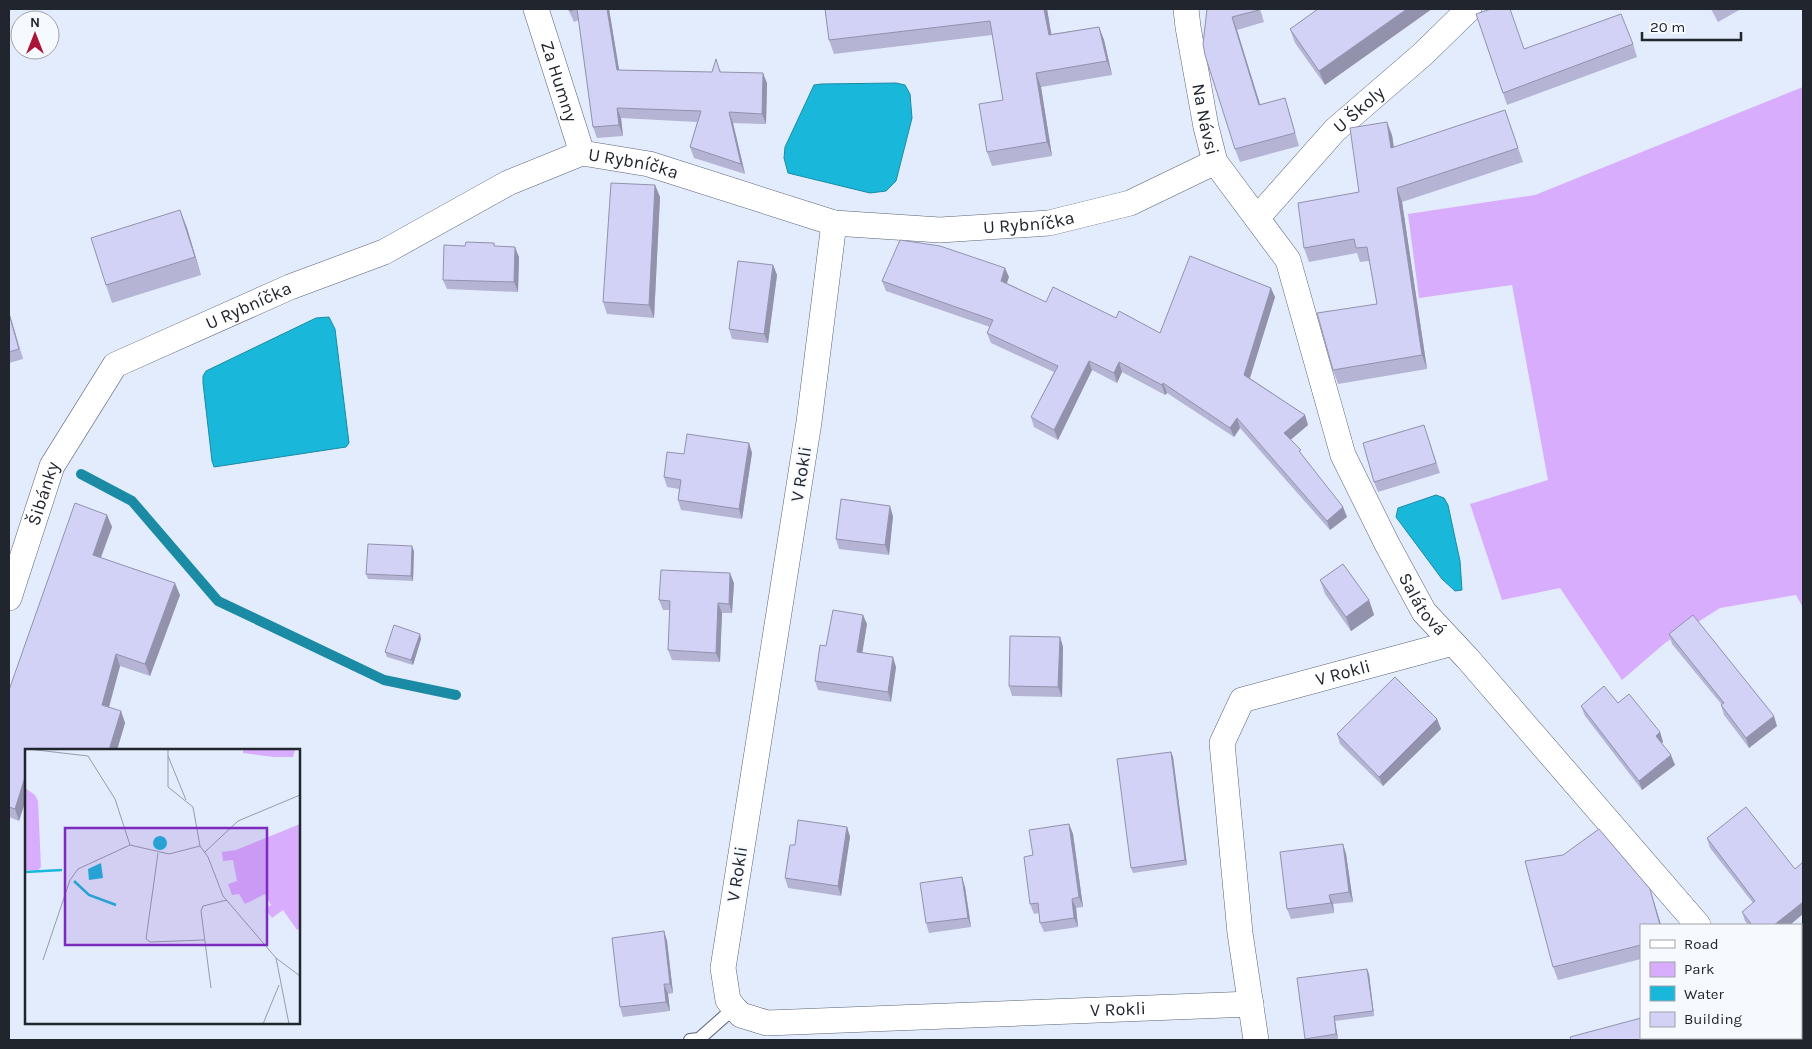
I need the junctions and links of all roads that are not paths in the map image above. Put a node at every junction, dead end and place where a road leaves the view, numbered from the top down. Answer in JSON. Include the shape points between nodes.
{"nodes":[{"id":1,"x":536,"y":9,"type":"edge"},
{"id":2,"x":1186,"y":9,"type":"edge"},
{"id":3,"x":1469,"y":9,"type":"edge"},
{"id":4,"x":582,"y":153,"type":"junction"},
{"id":5,"x":1215,"y":162,"type":"junction"},
{"id":6,"x":1257,"y":218,"type":"junction"},
{"id":7,"x":834,"y":223,"type":"junction"},
{"id":8,"x":96,"y":396,"type":"joint"},
{"id":9,"x":9,"y":598,"type":"edge"},
{"id":10,"x":1453,"y":642,"type":"junction"},
{"id":11,"x":1697,"y":924,"type":"edge"},
{"id":12,"x":1250,"y":1004,"type":"junction"},
{"id":13,"x":734,"y":1008,"type":"junction"},
{"id":14,"x":690,"y":1040,"type":"edge"},
{"id":15,"x":1256,"y":1040,"type":"edge"}],
"edges":[{"from":1,"to":4,"type":"street","name":"Za Humny"},
{"from":2,"to":5,"type":"street","name":"Na Návsi"},
{"from":3,"to":6,"type":"street","name":"U Školy","via":[[1423,54],[1335,130]]},
{"from":4,"to":7,"type":"street","name":"U Rybníčka","via":[[649,164]]},
{"from":4,"to":8,"type":"street","name":"U Rybníčka","via":[[508,182],[384,252],[290,287],[115,365]]},
{"from":5,"to":6,"type":"street","name":"Na Návsi"},
{"from":5,"to":7,"type":"street","name":"U Rybníčka","via":[[1130,203],[1049,223],[940,230]]},
{"from":6,"to":10,"type":"street","name":"Salátová","via":[[1288,260],[1343,455],[1424,612]]},
{"from":7,"to":13,"type":"street","name":"V Rokli","via":[[809,422],[723,968],[728,1000]]},
{"from":8,"to":9,"type":"street","name":"Šibánky","via":[[52,466]]},
{"from":10,"to":11,"type":"street","name":"Salátová"},
{"from":10,"to":12,"type":"street","name":"V Rokli","via":[[1242,700],[1222,743]]},
{"from":12,"to":13,"type":"street","name":"V Rokli","via":[[767,1024],[741,1015]]},
{"from":12,"to":15,"type":"street","name":"V Rokli"},
{"from":13,"to":14,"type":"lane","via":[[699,1039]]}]}
